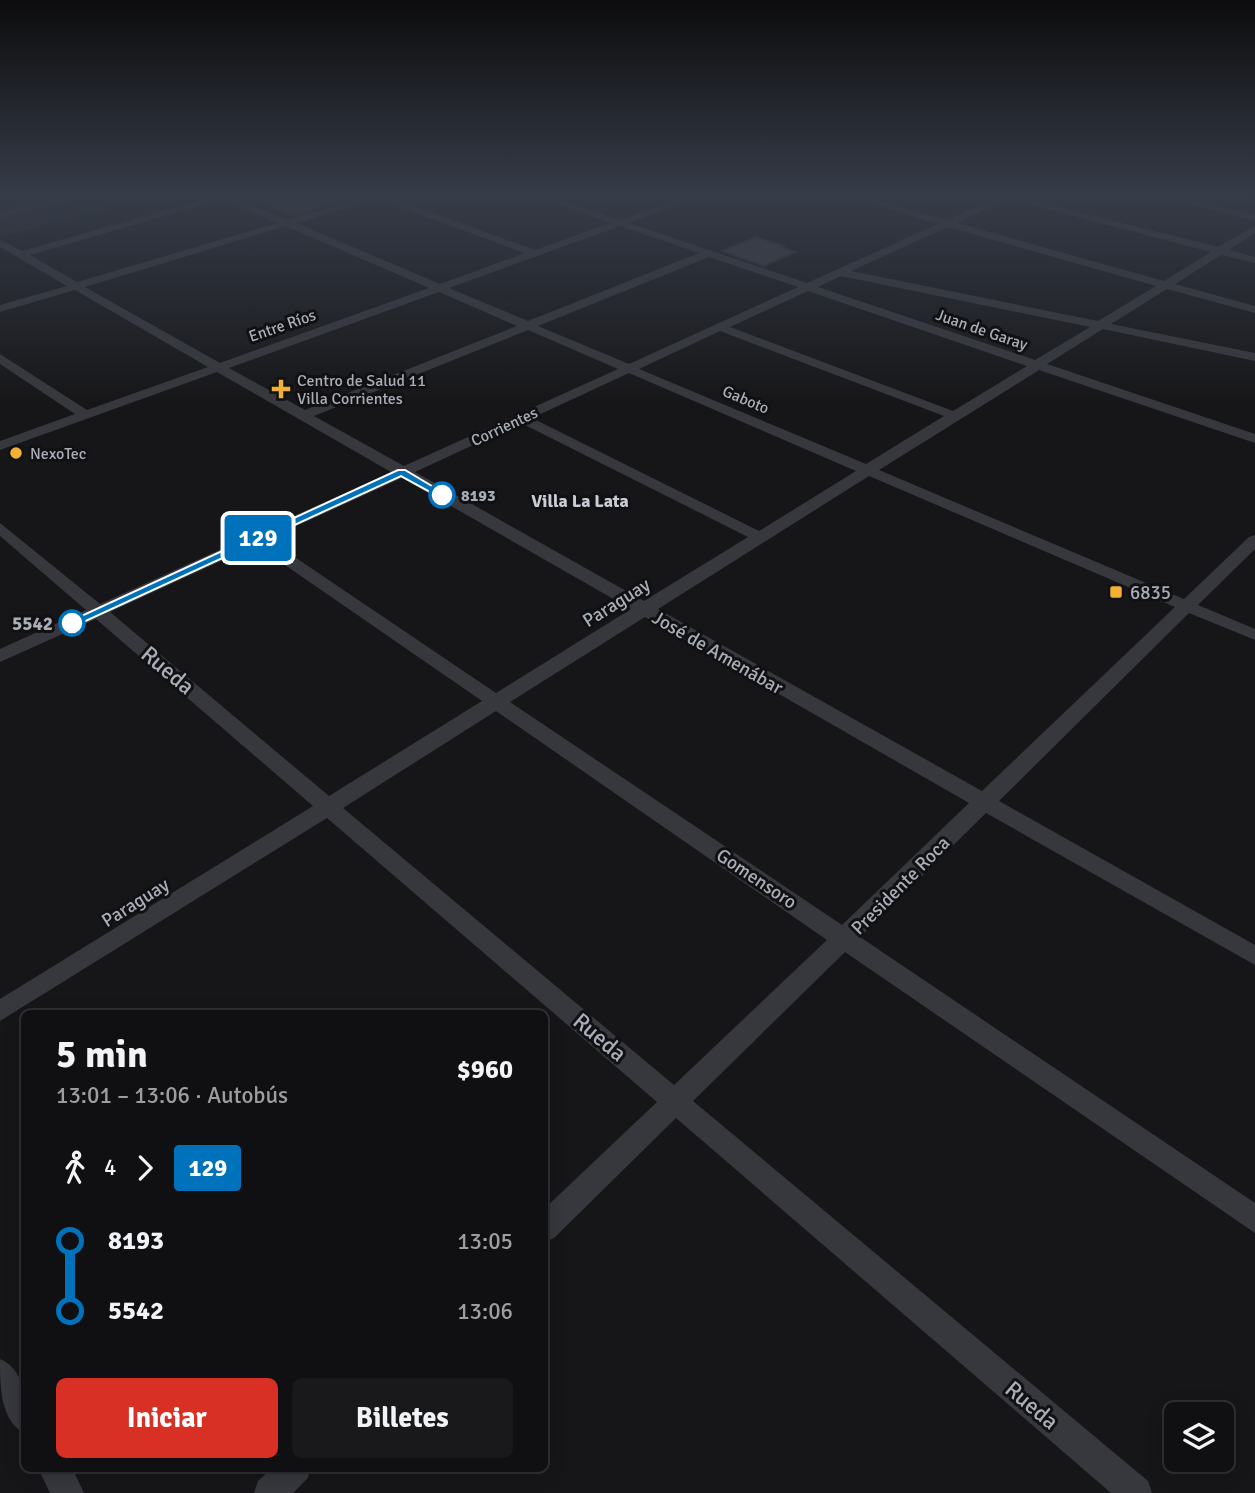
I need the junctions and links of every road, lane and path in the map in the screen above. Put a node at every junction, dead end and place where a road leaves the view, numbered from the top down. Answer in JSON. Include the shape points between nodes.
{"nodes":[{"id":1,"x":39,"y":266,"type":"edge"},
{"id":2,"x":142,"y":266,"type":"edge"},
{"id":3,"x":388,"y":266,"type":"edge"},
{"id":4,"x":500,"y":266,"type":"edge"},
{"id":5,"x":676,"y":266,"type":"edge"},
{"id":6,"x":746,"y":266,"type":"edge"},
{"id":7,"x":853,"y":266,"type":"edge"},
{"id":8,"x":1098,"y":266,"type":"edge"},
{"id":9,"x":1197,"y":266,"type":"edge"},
{"id":10,"x":839,"y":272,"type":"junction"},
{"id":11,"x":1166,"y":285,"type":"junction"},
{"id":12,"x":75,"y":286,"type":"junction"},
{"id":13,"x":808,"y":287,"type":"junction"},
{"id":14,"x":440,"y":288,"type":"junction"},
{"id":15,"x":0,"y":309,"type":"edge"},
{"id":16,"x":1255,"y":310,"type":"edge"},
{"id":17,"x":526,"y":324,"type":"junction"},
{"id":18,"x":1101,"y":325,"type":"junction"},
{"id":19,"x":719,"y":327,"type":"junction"},
{"id":20,"x":1255,"y":357,"type":"edge"},
{"id":21,"x":0,"y":358,"type":"edge"},
{"id":22,"x":1037,"y":365,"type":"junction"},
{"id":23,"x":215,"y":367,"type":"junction"},
{"id":24,"x":629,"y":368,"type":"junction"},
{"id":25,"x":85,"y":415,"type":"junction"},
{"id":26,"x":302,"y":416,"type":"junction"},
{"id":27,"x":955,"y":416,"type":"junction"},
{"id":28,"x":522,"y":418,"type":"junction"},
{"id":29,"x":1255,"y":439,"type":"edge"},
{"id":30,"x":0,"y":446,"type":"edge"},
{"id":31,"x":868,"y":470,"type":"junction"},
{"id":32,"x":402,"y":472,"type":"junction"},
{"id":33,"x":0,"y":528,"type":"edge"},
{"id":34,"x":760,"y":537,"type":"junction"},
{"id":35,"x":257,"y":539,"type":"junction"},
{"id":36,"x":1255,"y":540,"type":"edge"},
{"id":37,"x":1187,"y":606,"type":"junction"},
{"id":38,"x":644,"y":610,"type":"junction"},
{"id":39,"x":98,"y":611,"type":"junction"},
{"id":40,"x":1255,"y":635,"type":"edge"},
{"id":41,"x":0,"y":656,"type":"edge"},
{"id":42,"x":497,"y":701,"type":"junction"},
{"id":43,"x":984,"y":802,"type":"junction"},
{"id":44,"x":328,"y":807,"type":"junction"},
{"id":45,"x":846,"y":938,"type":"junction"},
{"id":46,"x":1255,"y":956,"type":"edge"},
{"id":47,"x":0,"y":1011,"type":"edge"},
{"id":48,"x":675,"y":1101,"type":"junction"},
{"id":49,"x":1255,"y":1219,"type":"edge"},
{"id":50,"x":548,"y":1224,"type":"edge"},
{"id":51,"x":0,"y":1374,"type":"edge"},
{"id":52,"x":21,"y":1412,"type":"edge"},
{"id":53,"x":56,"y":1472,"type":"edge"},
{"id":54,"x":292,"y":1472,"type":"edge"},
{"id":55,"x":68,"y":1493,"type":"edge"},
{"id":56,"x":270,"y":1493,"type":"edge"},
{"id":57,"x":1136,"y":1493,"type":"edge"}],
"edges":[{"from":1,"to":12,"type":"street","name":"José de Amenábar"},
{"from":2,"to":12,"type":"street"},
{"from":3,"to":14,"type":"street","name":"Gaboto"},
{"from":4,"to":14,"type":"street","name":"Entre Ríos"},
{"from":5,"to":17,"type":"street"},
{"from":6,"to":13,"type":"street","name":"Juan de Garay"},
{"from":7,"to":10,"type":"street","name":"Corrientes"},
{"from":8,"to":11,"type":"street"},
{"from":9,"to":11,"type":"street","name":"Paraguay"},
{"from":10,"to":13,"type":"street","name":"Corrientes"},
{"from":10,"to":18,"type":"street"},
{"from":11,"to":16,"type":"street"},
{"from":11,"to":18,"type":"street","name":"Paraguay"},
{"from":12,"to":15,"type":"street"},
{"from":12,"to":23,"type":"street","name":"José de Amenábar"},
{"from":13,"to":19,"type":"street","name":"Corrientes"},
{"from":13,"to":22,"type":"street","name":"Juan de Garay"},
{"from":14,"to":17,"type":"street","name":"Gaboto"},
{"from":14,"to":23,"type":"street","name":"Entre Ríos"},
{"from":17,"to":24,"type":"street","name":"Gaboto"},
{"from":17,"to":26,"type":"street"},
{"from":18,"to":20,"type":"street"},
{"from":18,"to":22,"type":"street","name":"Paraguay"},
{"from":19,"to":24,"type":"street","name":"Corrientes"},
{"from":19,"to":27,"type":"street"},
{"from":21,"to":25,"type":"street"},
{"from":22,"to":27,"type":"street","name":"Paraguay"},
{"from":22,"to":29,"type":"street","name":"Juan de Garay"},
{"from":23,"to":25,"type":"street","name":"Entre Ríos"},
{"from":23,"to":26,"type":"street","name":"José de Amenábar"},
{"from":24,"to":28,"type":"street","name":"Corrientes"},
{"from":24,"to":31,"type":"street","name":"Gaboto"},
{"from":25,"to":30,"type":"street","name":"Entre Ríos"},
{"from":26,"to":32,"type":"street","name":"José de Amenábar"},
{"from":27,"to":31,"type":"street","name":"Paraguay"},
{"from":28,"to":32,"type":"street","name":"Corrientes"},
{"from":28,"to":34,"type":"street"},
{"from":31,"to":34,"type":"street","name":"Paraguay"},
{"from":31,"to":37,"type":"street","name":"Gaboto"},
{"from":32,"to":35,"type":"street","name":"Corrientes"},
{"from":32,"to":38,"type":"street","name":"José de Amenábar"},
{"from":33,"to":39,"type":"street","name":"Rueda"},
{"from":34,"to":38,"type":"street","name":"Paraguay"},
{"from":35,"to":39,"type":"street","name":"Corrientes"},
{"from":35,"to":42,"type":"street","name":"Gomensoro"},
{"from":36,"to":37,"type":"street","name":"Presidente Roca"},
{"from":37,"to":40,"type":"street","name":"Gaboto"},
{"from":37,"to":43,"type":"street","name":"Presidente Roca"},
{"from":38,"to":42,"type":"street","name":"Paraguay"},
{"from":38,"to":43,"type":"street","name":"José de Amenábar"},
{"from":39,"to":41,"type":"street","name":"Corrientes"},
{"from":39,"to":44,"type":"street","name":"Rueda"},
{"from":42,"to":44,"type":"street","name":"Paraguay"},
{"from":42,"to":45,"type":"street","name":"Gomensoro"},
{"from":43,"to":45,"type":"street","name":"Presidente Roca"},
{"from":43,"to":46,"type":"street","name":"José de Amenábar"},
{"from":44,"to":47,"type":"street","name":"Paraguay"},
{"from":44,"to":48,"type":"street","name":"Rueda"},
{"from":45,"to":48,"type":"street","name":"Presidente Roca"},
{"from":45,"to":49,"type":"street","name":"Gomensoro"},
{"from":48,"to":50,"type":"street","name":"Presidente Roca"},
{"from":48,"to":57,"type":"street","name":"Rueda"},
{"from":51,"to":52,"type":"street"},
{"from":53,"to":55,"type":"street"},
{"from":54,"to":56,"type":"street"}]}
